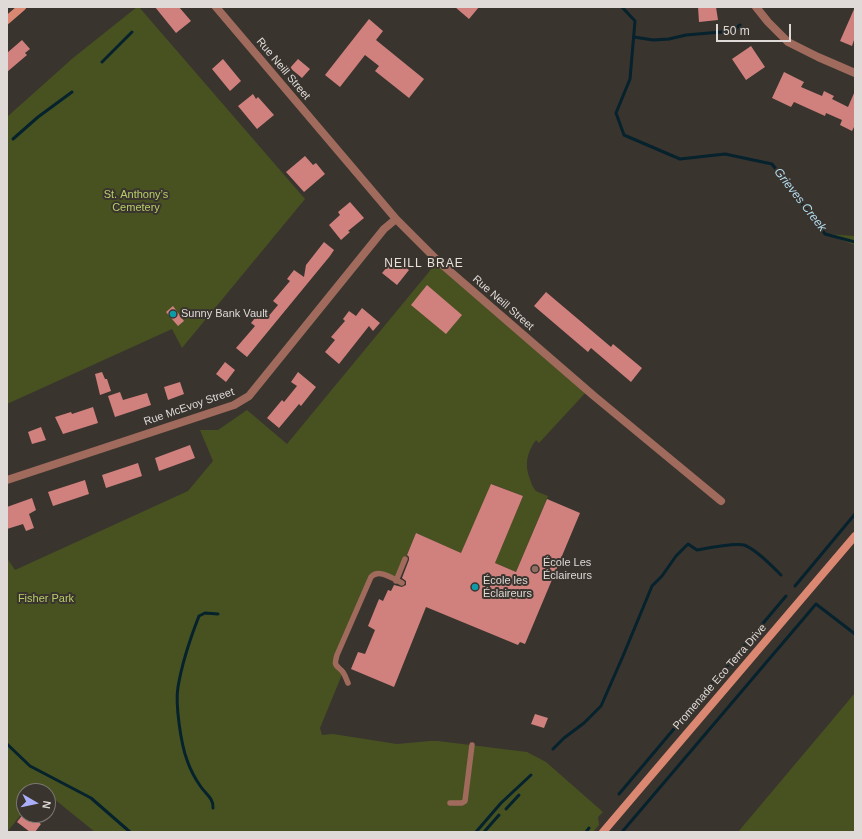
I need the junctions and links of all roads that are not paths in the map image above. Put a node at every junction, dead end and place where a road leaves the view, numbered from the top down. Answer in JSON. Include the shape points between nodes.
{"nodes":[{"id":1,"x":22,"y":7,"type":"edge"},
{"id":2,"x":216,"y":7,"type":"edge"},
{"id":3,"x":756,"y":7,"type":"edge"},
{"id":4,"x":7,"y":20,"type":"edge"},
{"id":5,"x":855,"y":73,"type":"edge"},
{"id":6,"x":396,"y":219,"type":"junction"},
{"id":7,"x":7,"y":480,"type":"edge"},
{"id":8,"x":721,"y":501,"type":"dead end"},
{"id":9,"x":855,"y":536,"type":"edge"},
{"id":10,"x":405,"y":559,"type":"dead end"},
{"id":11,"x":348,"y":683,"type":"dead end"},
{"id":12,"x":472,"y":745,"type":"dead end"},
{"id":13,"x":450,"y":803,"type":"dead end"},
{"id":14,"x":603,"y":832,"type":"edge"}],
"edges":[{"from":1,"to":4,"type":"street"},
{"from":2,"to":6,"type":"street","name":"Rue Neill Street"},
{"from":3,"to":5,"type":"street","via":[[788,42]]},
{"from":6,"to":7,"type":"street","name":"Rue McEvoy Street","via":[[384,229],[249,396],[242,401]]},
{"from":6,"to":8,"type":"street","name":"Rue Neill Street","via":[[438,261],[594,396]]},
{"from":9,"to":14,"type":"street","name":"Promenade Eco Terra Drive"},
{"from":10,"to":11,"type":"lane","via":[[399,582],[382,574],[373,574],[371,577],[336,655],[335,665],[343,672]]},
{"from":12,"to":13,"type":"lane","via":[[465,800],[462,803]]}]}
